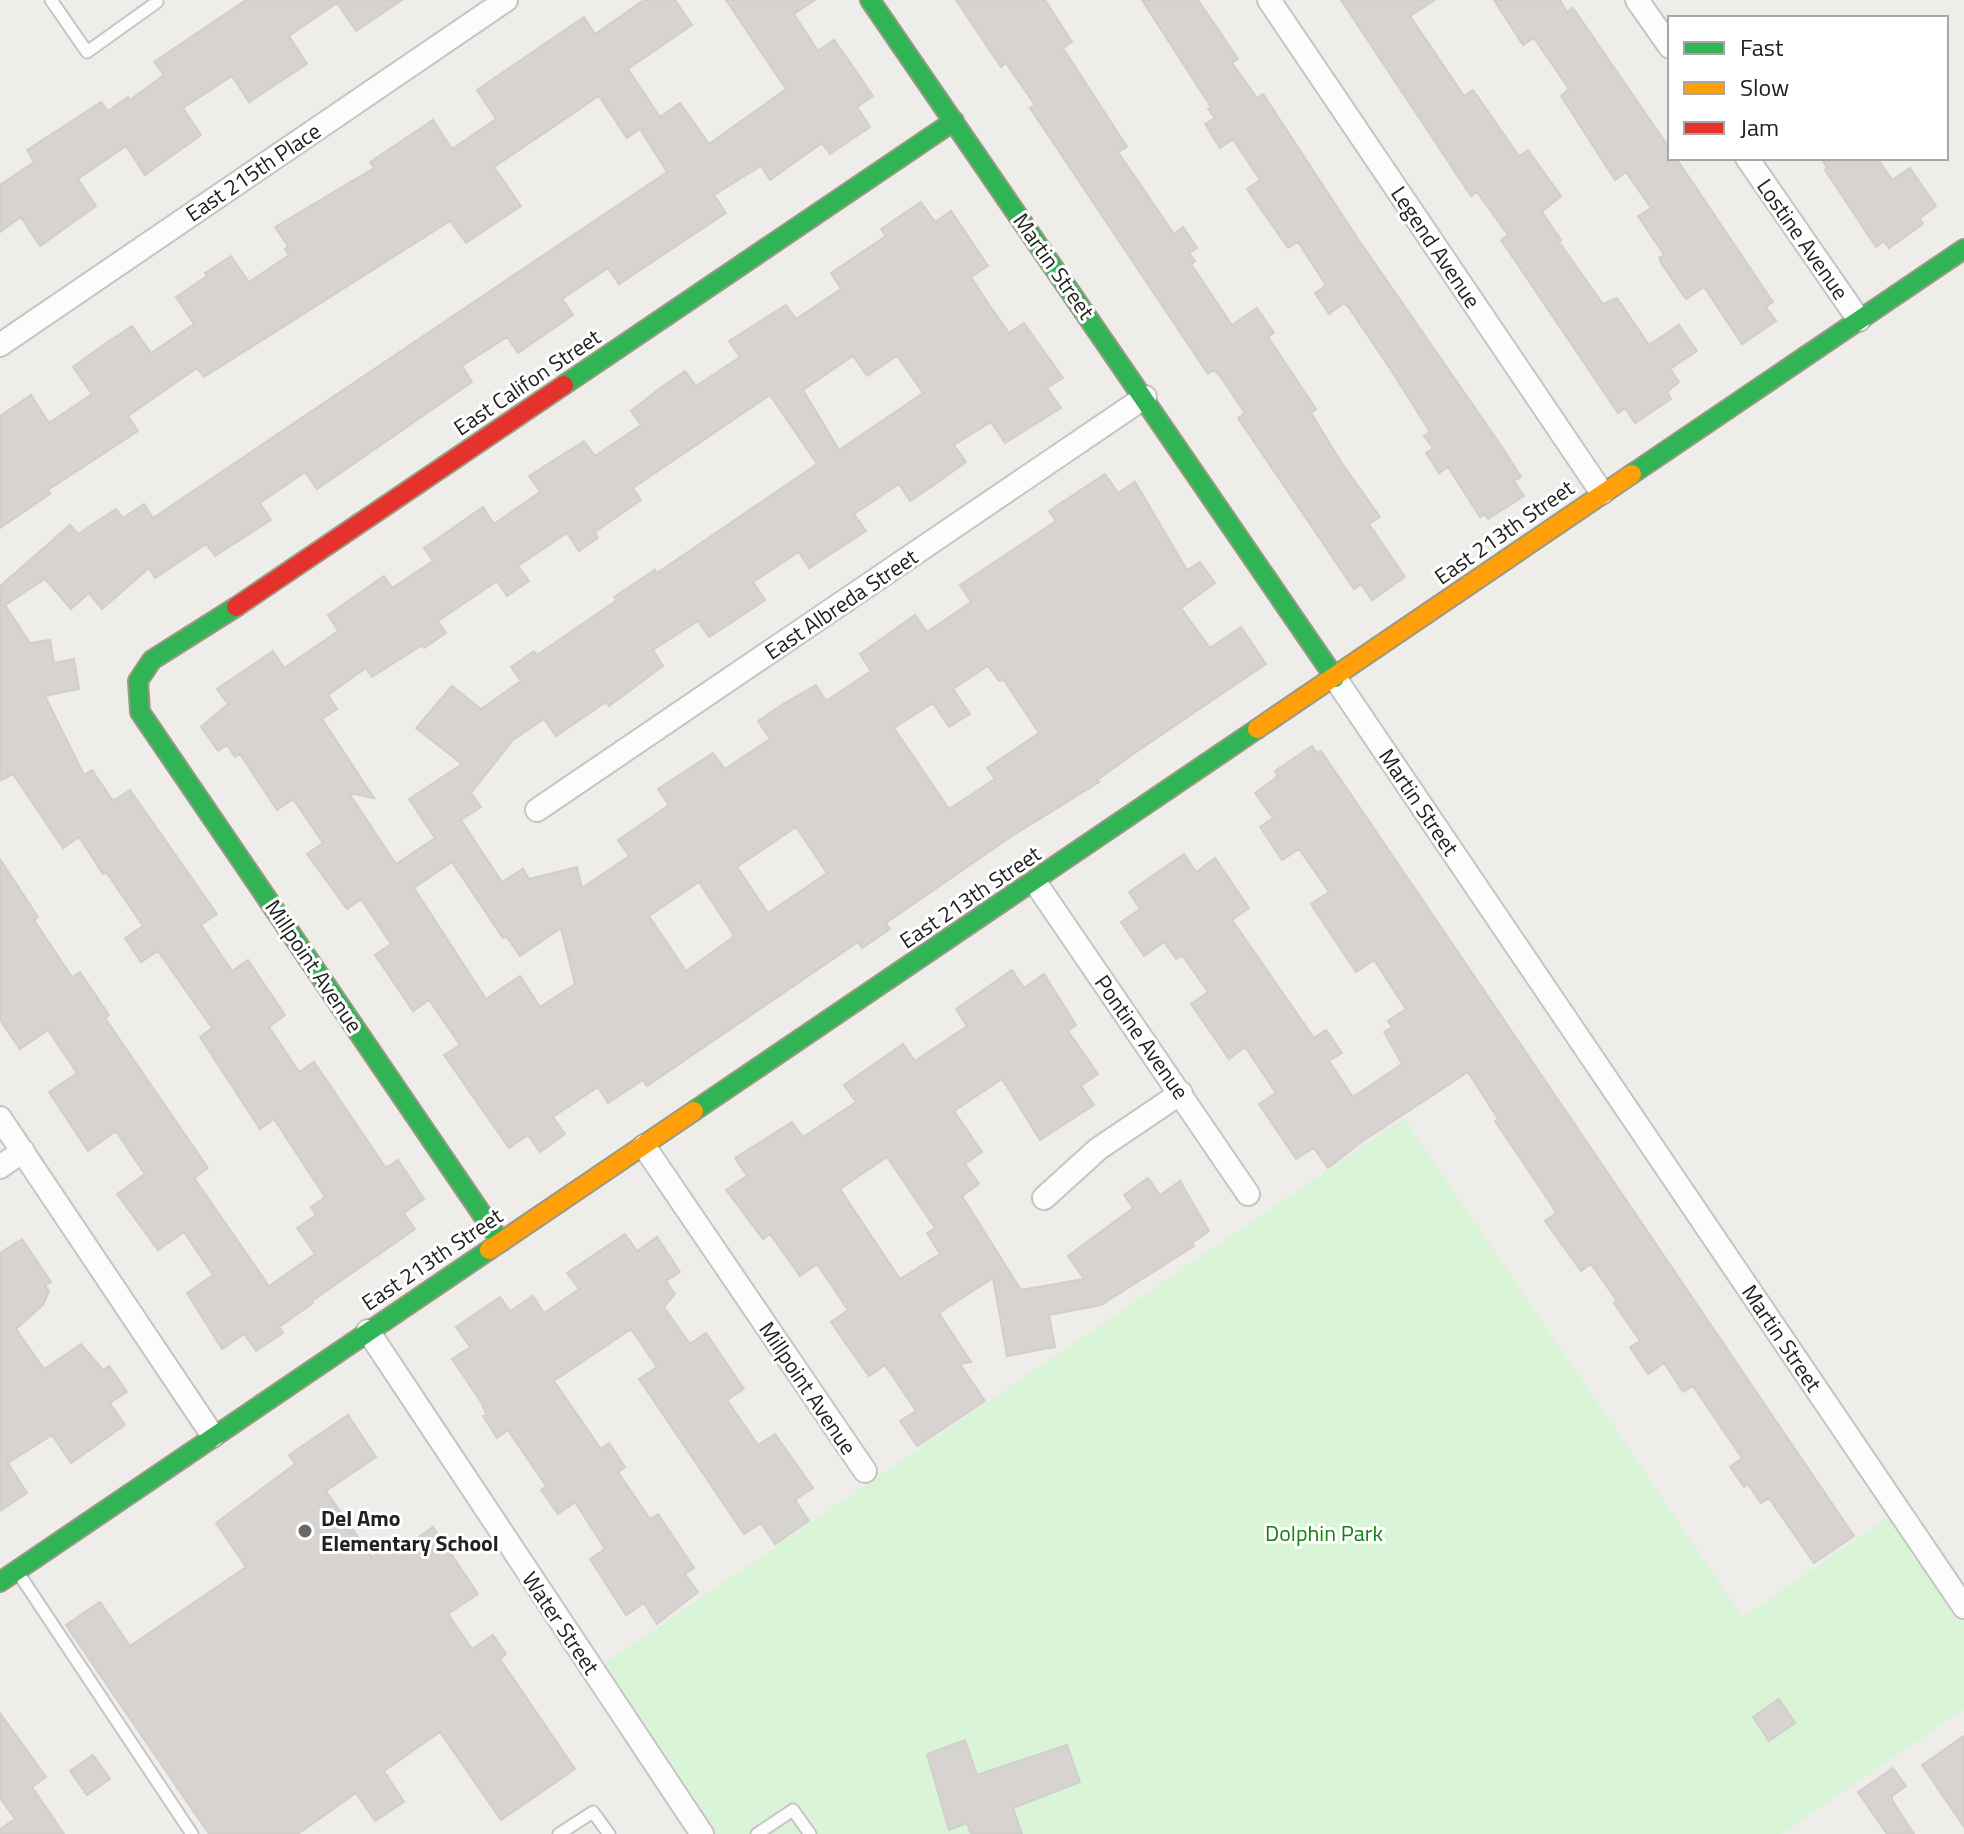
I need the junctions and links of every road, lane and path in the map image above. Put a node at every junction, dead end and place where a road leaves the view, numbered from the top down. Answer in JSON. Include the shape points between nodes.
{"nodes":[{"id":1,"x":51,"y":0,"type":"edge"},
{"id":2,"x":156,"y":0,"type":"edge"},
{"id":3,"x":506,"y":0,"type":"edge"},
{"id":4,"x":870,"y":0,"type":"edge"},
{"id":5,"x":1269,"y":0,"type":"edge"},
{"id":6,"x":1637,"y":0,"type":"edge"},
{"id":7,"x":1668,"y":44,"type":"edge"},
{"id":8,"x":954,"y":121,"type":"junction"},
{"id":9,"x":1748,"y":160,"type":"edge"},
{"id":10,"x":1964,"y":249,"type":"edge"},
{"id":11,"x":1859,"y":320,"type":"junction"},
{"id":12,"x":0,"y":345,"type":"edge"},
{"id":13,"x":1145,"y":397,"type":"junction"},
{"id":14,"x":1602,"y":493,"type":"junction"},
{"id":15,"x":1335,"y":678,"type":"junction"},
{"id":16,"x":134,"y":687,"type":"joint"},
{"id":17,"x":537,"y":810,"type":"dead end"},
{"id":18,"x":1035,"y":882,"type":"junction"},
{"id":19,"x":1181,"y":1093,"type":"junction"},
{"id":20,"x":0,"y":1118,"type":"edge"},
{"id":21,"x":644,"y":1146,"type":"junction"},
{"id":22,"x":23,"y":1151,"type":"junction"},
{"id":23,"x":0,"y":1167,"type":"edge"},
{"id":24,"x":1248,"y":1194,"type":"dead end"},
{"id":25,"x":1044,"y":1198,"type":"dead end"},
{"id":26,"x":501,"y":1242,"type":"junction"},
{"id":27,"x":368,"y":1331,"type":"junction"},
{"id":28,"x":213,"y":1436,"type":"junction"},
{"id":29,"x":865,"y":1471,"type":"dead end"},
{"id":30,"x":16,"y":1570,"type":"junction"},
{"id":31,"x":0,"y":1582,"type":"edge"},
{"id":32,"x":1964,"y":1607,"type":"edge"},
{"id":33,"x":192,"y":1834,"type":"edge"},
{"id":34,"x":559,"y":1834,"type":"edge"},
{"id":35,"x":609,"y":1834,"type":"edge"},
{"id":36,"x":702,"y":1834,"type":"edge"},
{"id":37,"x":757,"y":1834,"type":"edge"},
{"id":38,"x":810,"y":1834,"type":"edge"}],
"edges":[{"from":1,"to":2,"type":"lane","via":[[87,52]]},
{"from":3,"to":12,"type":"street","name":"East 215th Place"},
{"from":4,"to":8,"type":"street","name":"Martin Street"},
{"from":5,"to":14,"type":"street","name":"Legend Avenue"},
{"from":6,"to":7,"type":"street"},
{"from":8,"to":13,"type":"street","name":"Martin Street"},
{"from":8,"to":16,"type":"street","name":"East Califon Street","via":[[152,660]]},
{"from":9,"to":11,"type":"street","name":"Lostine Avenue"},
{"from":10,"to":11,"type":"street","name":"East 213th Street"},
{"from":11,"to":14,"type":"street","name":"East 213th Street"},
{"from":13,"to":15,"type":"street","name":"Martin Street"},
{"from":13,"to":17,"type":"street","name":"East Albreda Street"},
{"from":14,"to":15,"type":"street","name":"East 213th Street"},
{"from":15,"to":18,"type":"street","name":"East 213th Street"},
{"from":15,"to":32,"type":"street","name":"Martin Street"},
{"from":16,"to":26,"type":"street","name":"Millpoint Avenue","via":[[151,730]]},
{"from":18,"to":19,"type":"street","name":"Pontine Avenue"},
{"from":18,"to":21,"type":"street","name":"East 213th Street"},
{"from":19,"to":24,"type":"street","name":"Pontine Avenue"},
{"from":19,"to":25,"type":"street","via":[[1098,1149]]},
{"from":20,"to":22,"type":"street"},
{"from":21,"to":26,"type":"street","name":"East 213th Street"},
{"from":21,"to":29,"type":"street","name":"Millpoint Avenue"},
{"from":22,"to":23,"type":"street"},
{"from":22,"to":28,"type":"street"},
{"from":26,"to":27,"type":"street","name":"East 213th Street"},
{"from":27,"to":28,"type":"street","name":"East 213th Street"},
{"from":27,"to":36,"type":"street","name":"Water Street"},
{"from":28,"to":30,"type":"street","name":"East 213th Street"},
{"from":30,"to":31,"type":"street","name":"East 213th Street"},
{"from":30,"to":33,"type":"lane"},
{"from":34,"to":35,"type":"lane","via":[[593,1812]]},
{"from":37,"to":38,"type":"lane","via":[[793,1810]]}]}
